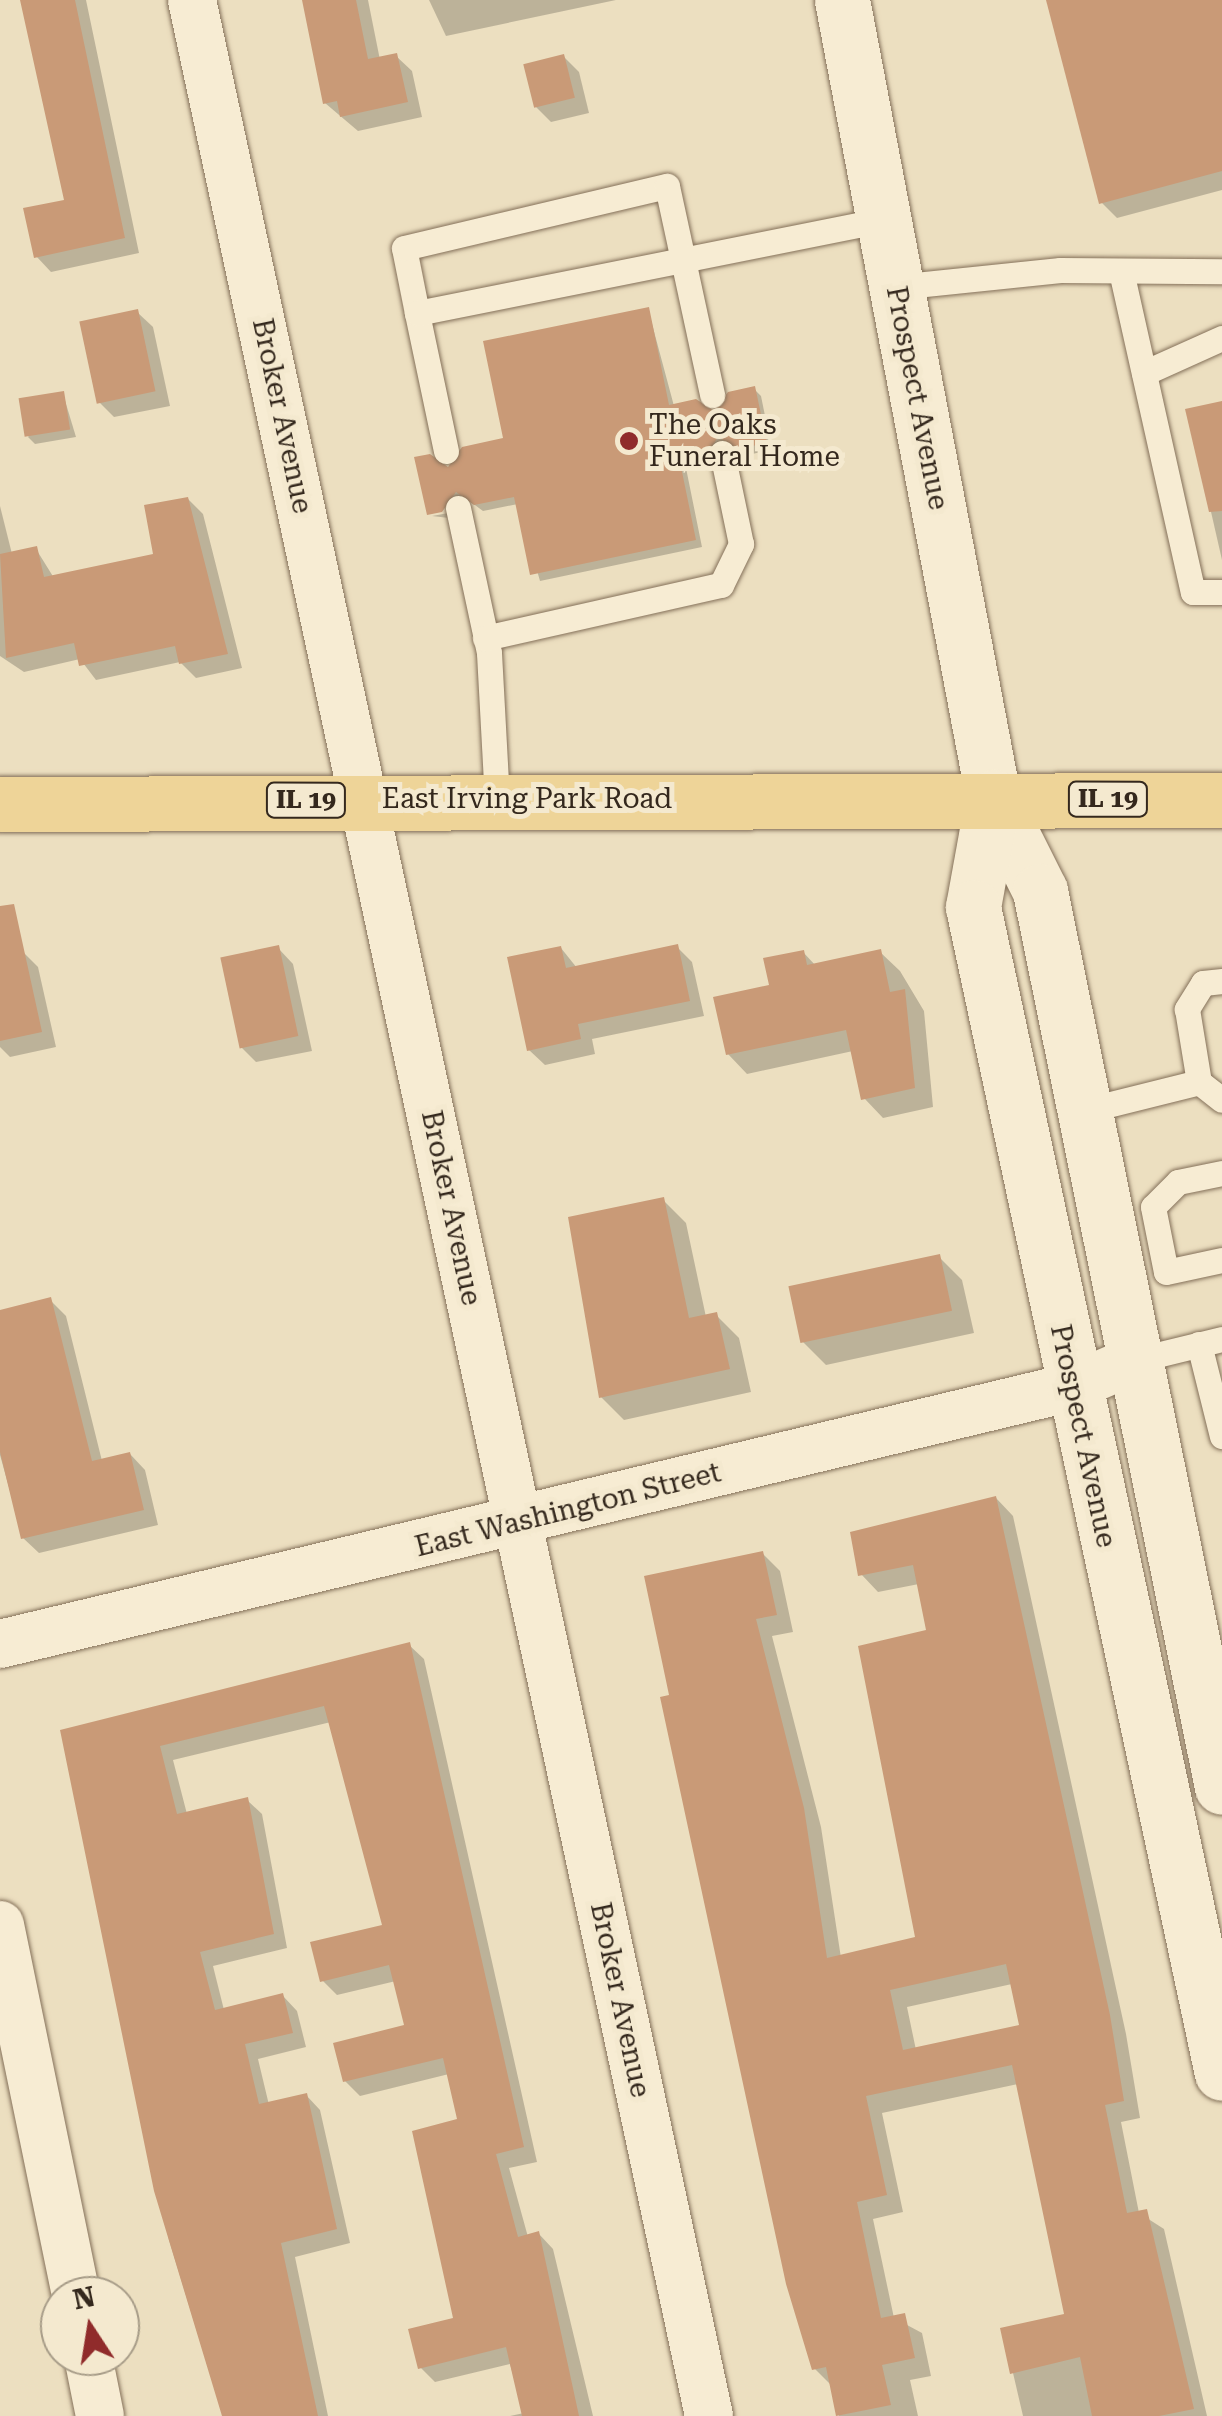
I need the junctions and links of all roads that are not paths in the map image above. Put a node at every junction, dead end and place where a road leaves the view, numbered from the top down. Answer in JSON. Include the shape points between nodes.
{"nodes":[{"id":1,"x":192,"y":0,"type":"edge"},
{"id":2,"x":842,"y":0,"type":"edge"},
{"id":3,"x":883,"y":220,"type":"junction"},
{"id":4,"x":685,"y":260,"type":"junction"},
{"id":5,"x":1121,"y":270,"type":"junction"},
{"id":6,"x":1222,"y":271,"type":"edge"},
{"id":7,"x":896,"y":287,"type":"junction"},
{"id":8,"x":417,"y":313,"type":"junction"},
{"id":9,"x":1222,"y":338,"type":"edge"},
{"id":10,"x":1144,"y":373,"type":"junction"},
{"id":11,"x":712,"y":396,"type":"dead end"},
{"id":12,"x":446,"y":450,"type":"dead end"},
{"id":13,"x":722,"y":453,"type":"dead end"},
{"id":14,"x":458,"y":508,"type":"dead end"},
{"id":15,"x":1222,"y":592,"type":"edge"},
{"id":16,"x":486,"y":638,"type":"junction"},
{"id":17,"x":993,"y":797,"type":"junction"},
{"id":18,"x":365,"y":799,"type":"junction"},
{"id":19,"x":498,"y":799,"type":"junction"},
{"id":20,"x":1222,"y":800,"type":"edge"},
{"id":21,"x":0,"y":804,"type":"edge"},
{"id":22,"x":1222,"y":981,"type":"edge"},
{"id":23,"x":1199,"y":1082,"type":"junction"},
{"id":24,"x":1222,"y":1100,"type":"edge"},
{"id":25,"x":1079,"y":1112,"type":"junction"},
{"id":26,"x":1222,"y":1173,"type":"edge"},
{"id":27,"x":1222,"y":1260,"type":"edge"},
{"id":28,"x":1210,"y":1341,"type":"edge"},
{"id":29,"x":1132,"y":1361,"type":"junction"},
{"id":30,"x":1072,"y":1387,"type":"junction"},
{"id":31,"x":1222,"y":1436,"type":"edge"},
{"id":32,"x":518,"y":1523,"type":"junction"},
{"id":33,"x":0,"y":1644,"type":"edge"},
{"id":34,"x":1222,"y":1787,"type":"edge"},
{"id":35,"x":0,"y":1924,"type":"edge"},
{"id":36,"x":1222,"y":2073,"type":"edge"},
{"id":37,"x":72,"y":2276,"type":"edge"},
{"id":38,"x":92,"y":2376,"type":"edge"},
{"id":39,"x":100,"y":2416,"type":"edge"},
{"id":40,"x":709,"y":2416,"type":"edge"}],
"edges":[{"from":1,"to":18,"type":"street","name":"Broker Avenue"},
{"from":2,"to":3,"type":"street","name":"Prospect Avenue"},
{"from":3,"to":4,"type":"lane"},
{"from":3,"to":7,"type":"street","name":"Prospect Avenue"},
{"from":4,"to":8,"type":"lane"},
{"from":4,"to":8,"type":"lane","via":[[666,186],[404,248]]},
{"from":4,"to":11,"type":"lane"},
{"from":5,"to":6,"type":"lane"},
{"from":5,"to":7,"type":"lane"},
{"from":5,"to":10,"type":"lane"},
{"from":7,"to":17,"type":"street","name":"Prospect Avenue"},
{"from":8,"to":12,"type":"lane"},
{"from":9,"to":10,"type":"lane"},
{"from":10,"to":15,"type":"lane","via":[[1193,592]]},
{"from":13,"to":16,"type":"lane","via":[[740,544],[721,585]]},
{"from":14,"to":16,"type":"lane"},
{"from":16,"to":19,"type":"lane"},
{"from":17,"to":19,"type":"main road","name":"East Irving Park Road","number":"IL 19"},
{"from":17,"to":20,"type":"main road","number":"IL 19"},
{"from":17,"to":25,"type":"street","name":"Prospect Avenue","via":[[1040,891]]},
{"from":17,"to":30,"type":"street","name":"Prospect Avenue","via":[[973,907]]},
{"from":18,"to":19,"type":"main road","name":"East Irving Park Road","number":"IL 19"},
{"from":18,"to":21,"type":"main road","name":"East Irving Park Road","number":"IL 19"},
{"from":18,"to":32,"type":"street","name":"Broker Avenue"},
{"from":22,"to":23,"type":"lane","via":[[1191,993],[1187,1009]]},
{"from":23,"to":24,"type":"lane"},
{"from":23,"to":25,"type":"lane"},
{"from":25,"to":29,"type":"street","name":"Prospect Avenue"},
{"from":26,"to":27,"type":"lane","via":[[1178,1182],[1152,1207],[1166,1272]]},
{"from":28,"to":29,"type":"lane"},
{"from":28,"to":31,"type":"lane"},
{"from":29,"to":30,"type":"street","name":"East Washington Street"},
{"from":29,"to":34,"type":"street","name":"Prospect Avenue"},
{"from":30,"to":32,"type":"street","name":"East Washington Street"},
{"from":30,"to":36,"type":"street","name":"Prospect Avenue"},
{"from":32,"to":33,"type":"street","name":"East Washington Street"},
{"from":32,"to":40,"type":"street","name":"Broker Avenue"},
{"from":35,"to":37,"type":"street"},
{"from":38,"to":39,"type":"street"}]}
